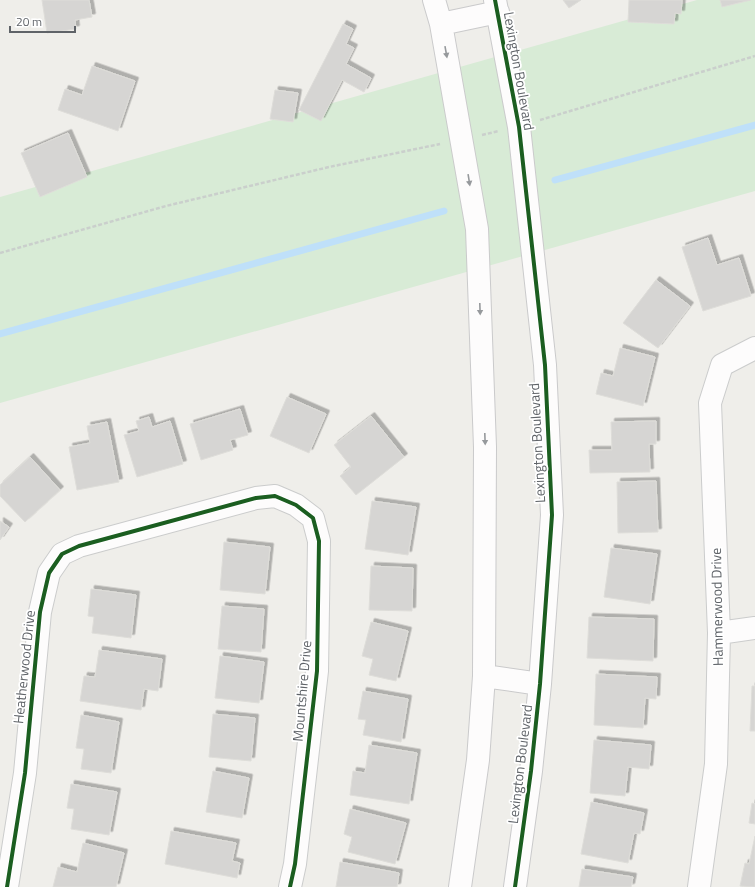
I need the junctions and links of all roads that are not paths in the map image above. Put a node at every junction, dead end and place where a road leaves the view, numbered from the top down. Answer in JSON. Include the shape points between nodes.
{"nodes":[{"id":1,"x":434,"y":0,"type":"edge"},
{"id":2,"x":496,"y":6,"type":"edge"},
{"id":3,"x":441,"y":24,"type":"junction"},
{"id":4,"x":755,"y":348,"type":"edge"},
{"id":5,"x":296,"y":505,"type":"joint"},
{"id":6,"x":755,"y":628,"type":"edge"},
{"id":7,"x":719,"y":633,"type":"junction"},
{"id":8,"x":484,"y":676,"type":"junction"},
{"id":9,"x":540,"y":684,"type":"junction"},
{"id":10,"x":7,"y":887,"type":"edge"},
{"id":11,"x":290,"y":887,"type":"edge"},
{"id":12,"x":460,"y":887,"type":"edge"},
{"id":13,"x":516,"y":887,"type":"edge"},
{"id":14,"x":699,"y":887,"type":"edge"}],
"edges":[{"from":1,"to":3,"type":"street"},
{"from":2,"to":3,"type":"street"},
{"from":2,"to":9,"type":"street","name":"Lexington Boulevard","via":[[519,127],[545,365],[552,515]]},
{"from":3,"to":8,"type":"street","one_way":true,"via":[[477,229],[485,447]]},
{"from":4,"to":7,"type":"street","name":"Hammerwood Drive","via":[[722,365],[710,403]]},
{"from":5,"to":10,"type":"street","name":"Heatherwood Drive","via":[[275,496],[256,498],[79,546],[62,554],[49,573],[40,612],[25,773]]},
{"from":5,"to":11,"type":"street","name":"Mountshire Drive","via":[[313,518],[319,541],[317,671],[296,856]]},
{"from":6,"to":7,"type":"street"},
{"from":7,"to":14,"type":"street","name":"Hammerwood Drive","via":[[716,764]]},
{"from":8,"to":9,"type":"street"},
{"from":8,"to":12,"type":"street","via":[[478,760]]},
{"from":9,"to":13,"type":"street","name":"Lexington Boulevard"}]}
